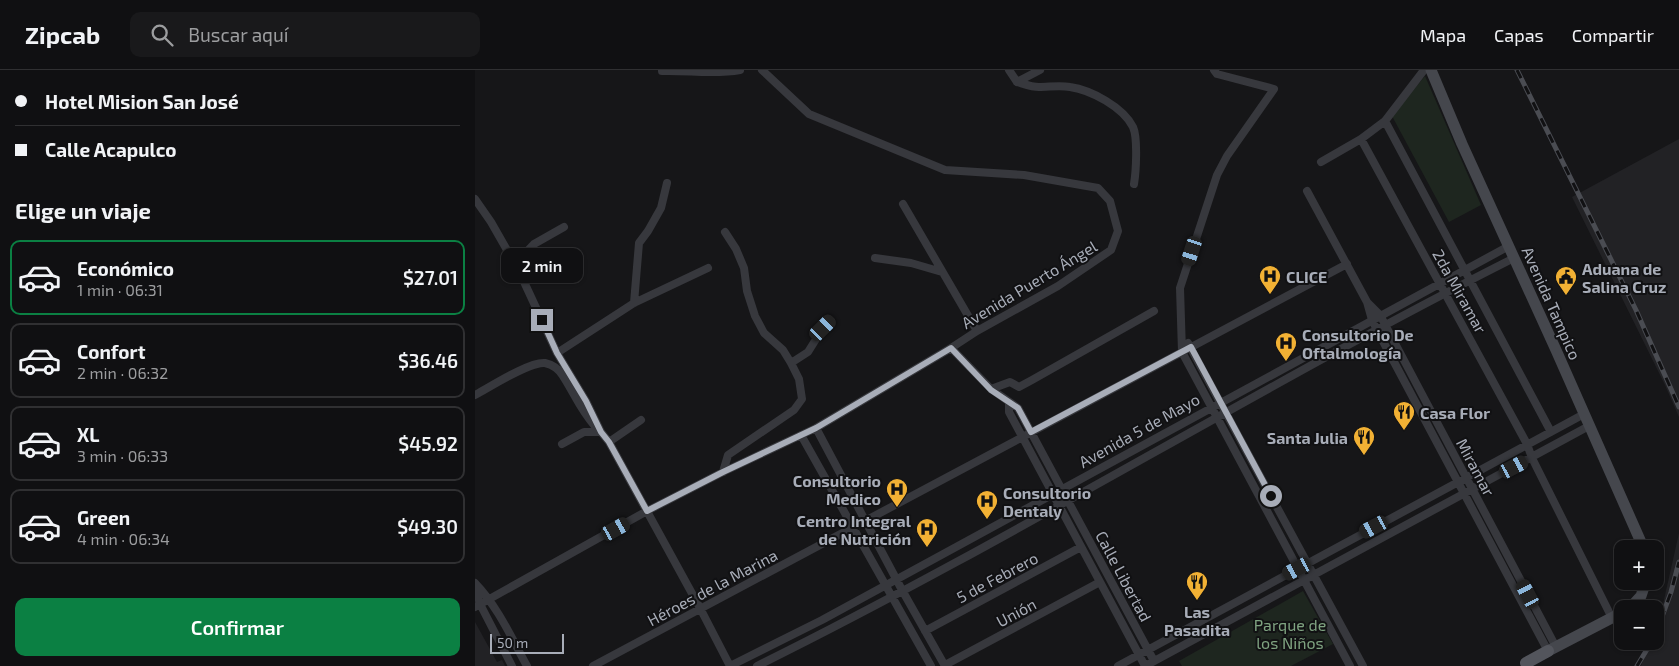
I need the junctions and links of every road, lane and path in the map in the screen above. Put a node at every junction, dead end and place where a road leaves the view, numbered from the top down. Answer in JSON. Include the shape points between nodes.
{"nodes":[{"id":1,"x":740,"y":70,"type":"edge"},
{"id":2,"x":762,"y":70,"type":"edge"},
{"id":3,"x":1009,"y":70,"type":"edge"},
{"id":4,"x":1040,"y":70,"type":"edge"},
{"id":5,"x":1214,"y":70,"type":"edge"},
{"id":6,"x":1424,"y":70,"type":"edge"},
{"id":7,"x":1431,"y":70,"type":"edge"},
{"id":8,"x":662,"y":71,"type":"edge"},
{"id":9,"x":1017,"y":82,"type":"junction"},
{"id":10,"x":1385,"y":121,"type":"junction"},
{"id":11,"x":1361,"y":139,"type":"junction"},
{"id":12,"x":1321,"y":162,"type":"dead end"},
{"id":13,"x":667,"y":183,"type":"dead end"},
{"id":14,"x":1134,"y":184,"type":"dead end"},
{"id":15,"x":1307,"y":190,"type":"dead end"},
{"id":16,"x":475,"y":199,"type":"edge"},
{"id":17,"x":903,"y":204,"type":"dead end"},
{"id":18,"x":565,"y":227,"type":"dead end"},
{"id":19,"x":725,"y":232,"type":"dead end"},
{"id":20,"x":1509,"y":246,"type":"junction"},
{"id":21,"x":875,"y":258,"type":"dead end"},
{"id":22,"x":1514,"y":258,"type":"junction"},
{"id":23,"x":515,"y":264,"type":"junction"},
{"id":24,"x":1347,"y":264,"type":"junction"},
{"id":25,"x":708,"y":268,"type":"dead end"},
{"id":26,"x":1465,"y":270,"type":"junction"},
{"id":27,"x":943,"y":272,"type":"junction"},
{"id":28,"x":1471,"y":280,"type":"junction"},
{"id":29,"x":1440,"y":284,"type":"junction"},
{"id":30,"x":1445,"y":294,"type":"junction"},
{"id":31,"x":1367,"y":302,"type":"junction"},
{"id":32,"x":634,"y":303,"type":"junction"},
{"id":33,"x":1154,"y":311,"type":"dead end"},
{"id":34,"x":1380,"y":315,"type":"junction"},
{"id":35,"x":1372,"y":320,"type":"junction"},
{"id":36,"x":831,"y":321,"type":"dead end"},
{"id":37,"x":1385,"y":326,"type":"junction"},
{"id":38,"x":1377,"y":330,"type":"junction"},
{"id":39,"x":977,"y":331,"type":"junction"},
{"id":40,"x":1182,"y":335,"type":"junction"},
{"id":41,"x":1191,"y":347,"type":"junction"},
{"id":42,"x":951,"y":348,"type":"junction"},
{"id":43,"x":1182,"y":352,"type":"junction"},
{"id":44,"x":557,"y":353,"type":"junction"},
{"id":45,"x":791,"y":363,"type":"junction"},
{"id":46,"x":991,"y":390,"type":"junction"},
{"id":47,"x":475,"y":395,"type":"edge"},
{"id":48,"x":1220,"y":402,"type":"junction"},
{"id":49,"x":1009,"y":403,"type":"junction"},
{"id":50,"x":1210,"y":407,"type":"junction"},
{"id":51,"x":1225,"y":412,"type":"junction"},
{"id":52,"x":1584,"y":414,"type":"junction"},
{"id":53,"x":1215,"y":417,"type":"junction"},
{"id":54,"x":641,"y":420,"type":"dead end"},
{"id":55,"x":1589,"y":426,"type":"junction"},
{"id":56,"x":816,"y":428,"type":"junction"},
{"id":57,"x":601,"y":432,"type":"junction"},
{"id":58,"x":1031,"y":432,"type":"junction"},
{"id":59,"x":1551,"y":432,"type":"junction"},
{"id":60,"x":801,"y":435,"type":"junction"},
{"id":61,"x":1022,"y":436,"type":"junction"},
{"id":62,"x":609,"y":442,"type":"junction"},
{"id":63,"x":562,"y":444,"type":"dead end"},
{"id":64,"x":1527,"y":444,"type":"junction"},
{"id":65,"x":1532,"y":458,"type":"junction"},
{"id":66,"x":723,"y":472,"type":"junction"},
{"id":67,"x":1466,"y":477,"type":"junction"},
{"id":68,"x":1458,"y":482,"type":"junction"},
{"id":69,"x":1062,"y":488,"type":"junction"},
{"id":70,"x":1472,"y":489,"type":"junction"},
{"id":71,"x":1464,"y":493,"type":"junction"},
{"id":72,"x":1052,"y":494,"type":"junction"},
{"id":73,"x":1067,"y":500,"type":"junction"},
{"id":74,"x":1059,"y":505,"type":"junction"},
{"id":75,"x":647,"y":511,"type":"junction"},
{"id":76,"x":865,"y":521,"type":"junction"},
{"id":77,"x":854,"y":527,"type":"junction"},
{"id":78,"x":1640,"y":540,"type":"edge"},
{"id":79,"x":1081,"y":547,"type":"junction"},
{"id":80,"x":1307,"y":563,"type":"junction"},
{"id":81,"x":1297,"y":569,"type":"junction"},
{"id":82,"x":1313,"y":575,"type":"junction"},
{"id":83,"x":896,"y":578,"type":"junction"},
{"id":84,"x":1304,"y":580,"type":"junction"},
{"id":85,"x":1100,"y":582,"type":"junction"},
{"id":86,"x":475,"y":583,"type":"edge"},
{"id":87,"x":885,"y":584,"type":"junction"},
{"id":88,"x":475,"y":587,"type":"edge"},
{"id":89,"x":902,"y":590,"type":"junction"},
{"id":90,"x":891,"y":596,"type":"junction"},
{"id":91,"x":489,"y":598,"type":"junction"},
{"id":92,"x":477,"y":606,"type":"edge"},
{"id":93,"x":700,"y":608,"type":"junction"},
{"id":94,"x":1612,"y":618,"type":"joint"},
{"id":95,"x":822,"y":620,"type":"junction"},
{"id":96,"x":828,"y":631,"type":"junction"},
{"id":97,"x":925,"y":631,"type":"junction"},
{"id":98,"x":1147,"y":649,"type":"junction"},
{"id":99,"x":1552,"y":649,"type":"junction"},
{"id":100,"x":1139,"y":654,"type":"junction"},
{"id":101,"x":1154,"y":661,"type":"junction"},
{"id":102,"x":1523,"y":665,"type":"edge"},
{"id":103,"x":512,"y":666,"type":"edge"},
{"id":104,"x":527,"y":666,"type":"edge"},
{"id":105,"x":593,"y":666,"type":"edge"},
{"id":106,"x":730,"y":666,"type":"edge"},
{"id":107,"x":757,"y":666,"type":"edge"},
{"id":108,"x":931,"y":666,"type":"edge"},
{"id":109,"x":945,"y":666,"type":"edge"},
{"id":110,"x":1118,"y":666,"type":"edge"},
{"id":111,"x":1145,"y":666,"type":"edge"},
{"id":112,"x":1350,"y":666,"type":"edge"},
{"id":113,"x":1363,"y":666,"type":"edge"}],
"edges":[{"from":1,"to":8,"type":"street","via":[[707,73]]},
{"from":2,"to":39,"type":"street","name":"Avenida Puerto Ángel","via":[[809,114],[945,170],[1025,175],[1097,188],[1110,201],[1118,231],[1111,250],[1058,286]]},
{"from":3,"to":9,"type":"street"},
{"from":4,"to":9,"type":"street"},
{"from":5,"to":40,"type":"street","via":[[1217,74],[1274,89],[1217,175],[1180,288]]},
{"from":6,"to":10,"type":"street"},
{"from":7,"to":20,"type":"main road","name":"Avenida Tampico"},
{"from":9,"to":14,"type":"street","via":[[1036,87],[1069,86],[1115,107],[1133,128]]},
{"from":10,"to":11,"type":"street"},
{"from":10,"to":26,"type":"street"},
{"from":11,"to":12,"type":"street"},
{"from":11,"to":29,"type":"street","name":"2da Miramar"},
{"from":13,"to":32,"type":"street","via":[[661,208],[639,243]]},
{"from":15,"to":24,"type":"street","name":"Miramar"},
{"from":16,"to":23,"type":"street"},
{"from":17,"to":27,"type":"street"},
{"from":18,"to":23,"type":"street","via":[[534,244]]},
{"from":19,"to":45,"type":"street","via":[[744,268],[755,316],[764,333],[783,350]]},
{"from":20,"to":22,"type":"main road","name":"Avenida Tampico"},
{"from":20,"to":26,"type":"street","name":"Avenida 5 de Mayo"},
{"from":21,"to":27,"type":"street"},
{"from":22,"to":28,"type":"street","name":"Avenida 5 de Mayo"},
{"from":22,"to":52,"type":"main road","name":"Avenida Tampico"},
{"from":23,"to":44,"type":"street"},
{"from":24,"to":31,"type":"street","name":"Miramar"},
{"from":24,"to":41,"type":"street","name":"Héroes de la Marina"},
{"from":25,"to":32,"type":"street"},
{"from":26,"to":28,"type":"street"},
{"from":26,"to":29,"type":"street","name":"Avenida 5 de Mayo"},
{"from":27,"to":39,"type":"street"},
{"from":28,"to":30,"type":"street","name":"Avenida 5 de Mayo"},
{"from":28,"to":59,"type":"street"},
{"from":29,"to":30,"type":"street","name":"2da Miramar"},
{"from":29,"to":34,"type":"street","name":"Avenida 5 de Mayo"},
{"from":30,"to":37,"type":"street","name":"Avenida 5 de Mayo"},
{"from":30,"to":64,"type":"street","name":"2da Miramar"},
{"from":31,"to":34,"type":"street","name":"Miramar"},
{"from":31,"to":35,"type":"street","name":"Miramar"},
{"from":32,"to":44,"type":"street"},
{"from":33,"to":46,"type":"street","via":[[1032,380],[1019,386],[1010,382]]},
{"from":34,"to":35,"type":"street","name":"Avenida 5 de Mayo"},
{"from":34,"to":37,"type":"street","name":"Miramar"},
{"from":35,"to":38,"type":"street","name":"Miramar"},
{"from":35,"to":48,"type":"street","name":"Avenida 5 de Mayo"},
{"from":36,"to":45,"type":"street","via":[[807,352]]},
{"from":37,"to":38,"type":"street","name":"Avenida 5 de Mayo"},
{"from":37,"to":67,"type":"street","name":"Miramar"},
{"from":38,"to":51,"type":"street","name":"Avenida 5 de Mayo"},
{"from":38,"to":68,"type":"street","name":"Miramar"},
{"from":39,"to":42,"type":"street","name":"Avenida Puerto Ángel"},
{"from":40,"to":41,"type":"street"},
{"from":40,"to":43,"type":"street"},
{"from":41,"to":43,"type":"street","name":"Héroes de la Marina"},
{"from":41,"to":48,"type":"street"},
{"from":42,"to":46,"type":"street","name":"Calle Libertad"},
{"from":42,"to":56,"type":"street","name":"Avenida Puerto Ángel"},
{"from":43,"to":50,"type":"street"},
{"from":43,"to":58,"type":"street","name":"Héroes de la Marina"},
{"from":44,"to":57,"type":"street"},
{"from":45,"to":66,"type":"street","via":[[799,378],[802,399],[794,410],[727,455]]},
{"from":46,"to":49,"type":"street","name":"Calle Libertad"},
{"from":47,"to":57,"type":"street","via":[[528,367],[543,363],[550,365],[563,375],[583,413]]},
{"from":48,"to":50,"type":"street","name":"Avenida 5 de Mayo"},
{"from":48,"to":51,"type":"street"},
{"from":49,"to":58,"type":"street","name":"Calle Libertad","via":[[1018,408]]},
{"from":49,"to":61,"type":"street","name":"Calle Libertad","via":[[1009,412]]},
{"from":50,"to":53,"type":"street"},
{"from":50,"to":69,"type":"street","name":"Avenida 5 de Mayo"},
{"from":51,"to":53,"type":"street","name":"Avenida 5 de Mayo"},
{"from":51,"to":80,"type":"street"},
{"from":52,"to":55,"type":"main road","name":"Avenida Tampico"},
{"from":52,"to":59,"type":"street"},
{"from":53,"to":73,"type":"street","name":"Avenida 5 de Mayo"},
{"from":53,"to":81,"type":"street"},
{"from":54,"to":62,"type":"street"},
{"from":55,"to":65,"type":"street"},
{"from":55,"to":78,"type":"main road","name":"Avenida Tampico"},
{"from":56,"to":60,"type":"street","name":"Avenida Puerto Ángel"},
{"from":56,"to":76,"type":"street"},
{"from":57,"to":62,"type":"street"},
{"from":57,"to":63,"type":"street","via":[[584,432]]},
{"from":58,"to":61,"type":"street","name":"Héroes de la Marina"},
{"from":58,"to":69,"type":"street","name":"Calle Libertad"},
{"from":59,"to":64,"type":"street"},
{"from":60,"to":66,"type":"street","name":"Avenida Puerto Ángel"},
{"from":60,"to":77,"type":"street"},
{"from":61,"to":72,"type":"street","name":"Calle Libertad"},
{"from":61,"to":76,"type":"street","name":"Héroes de la Marina"},
{"from":62,"to":75,"type":"street"},
{"from":64,"to":65,"type":"street","name":"2da Miramar"},
{"from":64,"to":67,"type":"street"},
{"from":65,"to":70,"type":"street"},
{"from":65,"to":94,"type":"street"},
{"from":66,"to":75,"type":"street","name":"Avenida Puerto Ángel"},
{"from":67,"to":68,"type":"street"},
{"from":67,"to":70,"type":"street","name":"Miramar"},
{"from":68,"to":71,"type":"street","name":"Miramar"},
{"from":68,"to":80,"type":"street"},
{"from":69,"to":72,"type":"street","name":"Avenida 5 de Mayo"},
{"from":69,"to":73,"type":"street","name":"Calle Libertad"},
{"from":70,"to":71,"type":"street"},
{"from":70,"to":99,"type":"street","name":"Miramar"},
{"from":71,"to":82,"type":"street"},
{"from":71,"to":99,"type":"street","name":"Miramar"},
{"from":72,"to":74,"type":"street","name":"Calle Libertad"},
{"from":72,"to":83,"type":"street","name":"Avenida 5 de Mayo"},
{"from":73,"to":74,"type":"street","name":"Avenida 5 de Mayo"},
{"from":73,"to":98,"type":"street","name":"Calle Libertad"},
{"from":74,"to":79,"type":"street","name":"Calle Libertad"},
{"from":74,"to":89,"type":"street","name":"Avenida 5 de Mayo"},
{"from":75,"to":91,"type":"street","name":"Avenida Puerto Ángel"},
{"from":75,"to":93,"type":"street"},
{"from":76,"to":77,"type":"street","name":"Héroes de la Marina"},
{"from":76,"to":83,"type":"street"},
{"from":77,"to":87,"type":"street"},
{"from":77,"to":93,"type":"street","name":"Héroes de la Marina"},
{"from":79,"to":85,"type":"street","name":"Calle Libertad"},
{"from":79,"to":97,"type":"street","name":"5 de Febrero"},
{"from":80,"to":81,"type":"street"},
{"from":80,"to":82,"type":"street"},
{"from":81,"to":84,"type":"street"},
{"from":81,"to":98,"type":"street"},
{"from":82,"to":84,"type":"street"},
{"from":82,"to":113,"type":"street"},
{"from":83,"to":87,"type":"street","name":"Avenida 5 de Mayo"},
{"from":83,"to":89,"type":"street"},
{"from":84,"to":101,"type":"street"},
{"from":84,"to":112,"type":"street"},
{"from":85,"to":100,"type":"street","name":"Calle Libertad"},
{"from":85,"to":109,"type":"street","name":"Unión"},
{"from":86,"to":91,"type":"street"},
{"from":87,"to":90,"type":"street"},
{"from":87,"to":95,"type":"street","name":"Avenida 5 de Mayo"},
{"from":88,"to":92,"type":"street"},
{"from":89,"to":90,"type":"street","name":"Avenida 5 de Mayo"},
{"from":89,"to":97,"type":"street"},
{"from":90,"to":96,"type":"street","name":"Avenida 5 de Mayo"},
{"from":90,"to":108,"type":"street"},
{"from":91,"to":92,"type":"street","name":"Avenida Puerto Ángel"},
{"from":91,"to":104,"type":"street"},
{"from":92,"to":103,"type":"street"},
{"from":93,"to":105,"type":"street","name":"Héroes de la Marina"},
{"from":93,"to":106,"type":"street"},
{"from":94,"to":99,"type":"main road"},
{"from":95,"to":96,"type":"street"},
{"from":95,"to":106,"type":"street","name":"Avenida 5 de Mayo"},
{"from":96,"to":107,"type":"street","name":"Avenida 5 de Mayo"},
{"from":97,"to":109,"type":"street"},
{"from":98,"to":100,"type":"street"},
{"from":98,"to":101,"type":"street","name":"Calle Libertad"},
{"from":99,"to":102,"type":"main road"},
{"from":100,"to":110,"type":"street"},
{"from":100,"to":111,"type":"street","name":"Calle Libertad"},
{"from":101,"to":111,"type":"street"}]}
